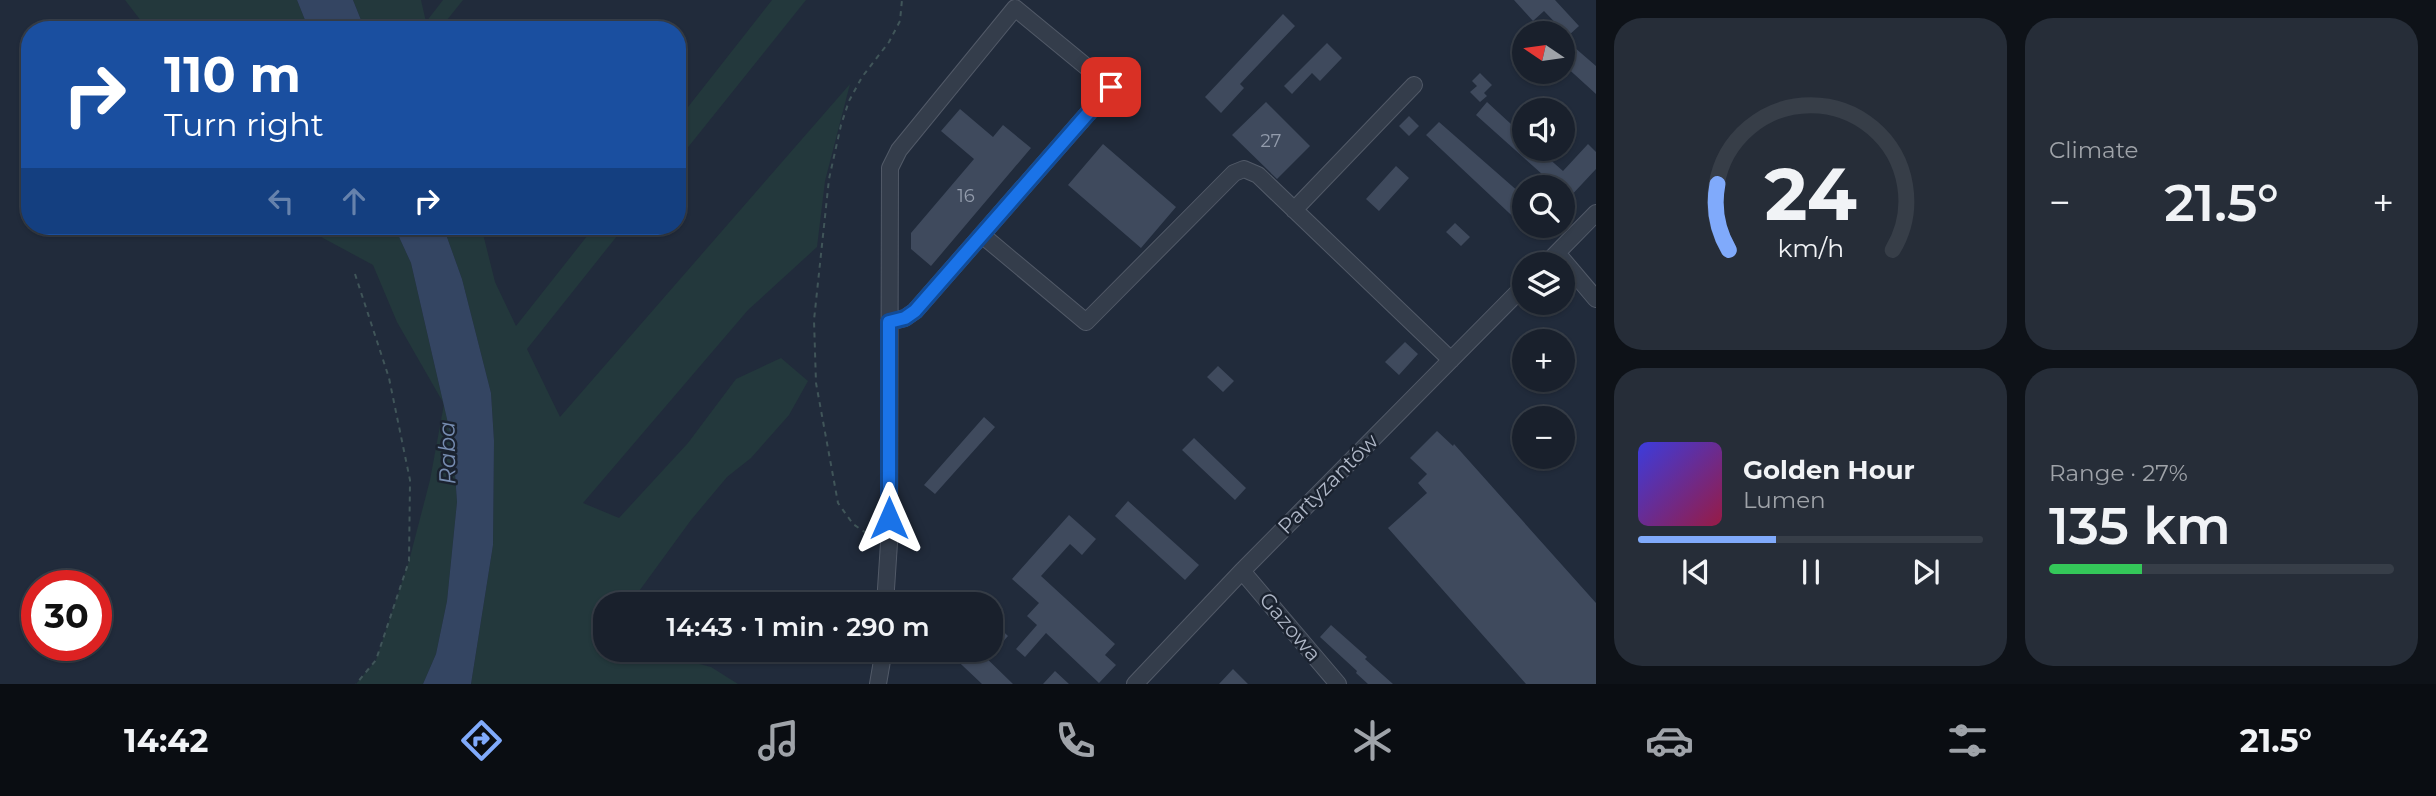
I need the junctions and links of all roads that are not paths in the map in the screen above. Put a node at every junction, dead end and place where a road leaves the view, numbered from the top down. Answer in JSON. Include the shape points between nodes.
{"nodes":[{"id":1,"x":1414,"y":85,"type":"dead end"},
{"id":2,"x":1294,"y":210,"type":"junction"},
{"id":3,"x":1596,"y":213,"type":"edge"},
{"id":4,"x":982,"y":235,"type":"junction"},
{"id":5,"x":1558,"y":252,"type":"edge"},
{"id":6,"x":1575,"y":280,"type":"edge"},
{"id":7,"x":1512,"y":298,"type":"edge"},
{"id":8,"x":1596,"y":299,"type":"edge"},
{"id":9,"x":889,"y":322,"type":"junction"},
{"id":10,"x":1451,"y":360,"type":"junction"},
{"id":11,"x":1242,"y":571,"type":"junction"},
{"id":12,"x":886,"y":592,"type":"edge"},
{"id":13,"x":882,"y":662,"type":"edge"},
{"id":14,"x":878,"y":684,"type":"edge"},
{"id":15,"x":1135,"y":684,"type":"edge"},
{"id":16,"x":1338,"y":684,"type":"edge"}],
"edges":[{"from":1,"to":2,"type":"street"},
{"from":2,"to":4,"type":"street","via":[[1258,175],[1244,169],[1234,173],[1086,322]]},
{"from":2,"to":10,"type":"street"},
{"from":3,"to":5,"type":"street"},
{"from":4,"to":9,"type":"street","via":[[915,311]]},
{"from":4,"to":9,"type":"street","via":[[1111,87],[1015,8],[900,150],[891,168]]},
{"from":6,"to":8,"type":"street"},
{"from":7,"to":10,"type":"street","name":"Partyzantów"},
{"from":9,"to":12,"type":"street"},
{"from":10,"to":11,"type":"street","name":"Partyzantów"},
{"from":11,"to":15,"type":"street","name":"Partyzantów"},
{"from":11,"to":16,"type":"street","name":"Gazowa"},
{"from":13,"to":14,"type":"street"}]}
